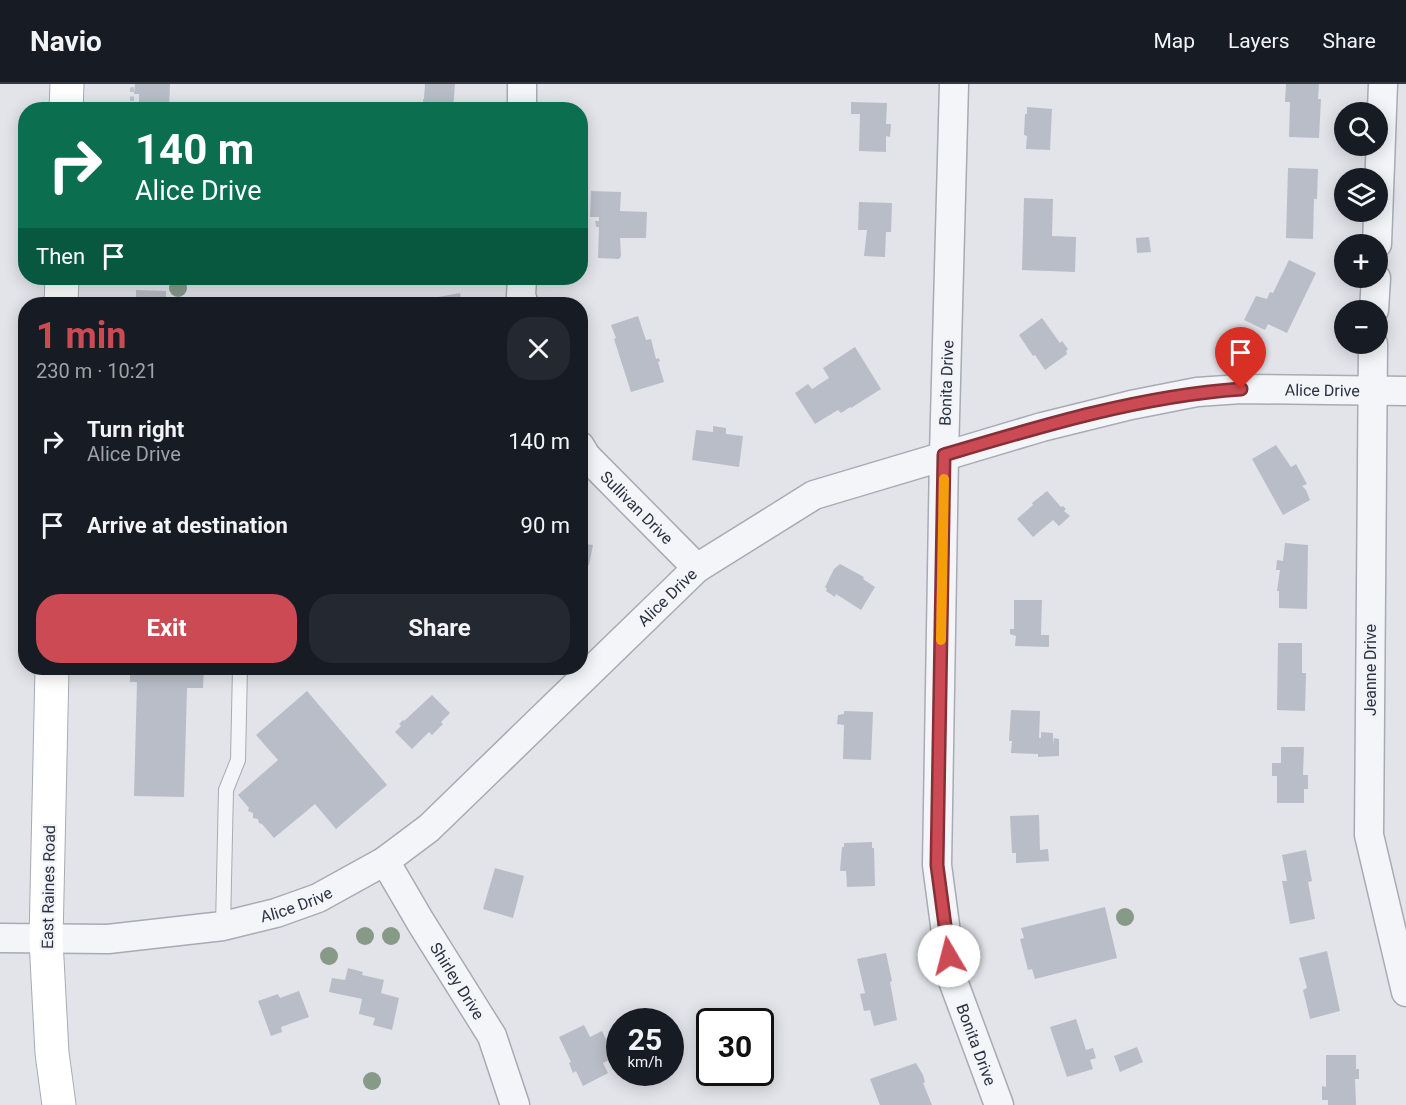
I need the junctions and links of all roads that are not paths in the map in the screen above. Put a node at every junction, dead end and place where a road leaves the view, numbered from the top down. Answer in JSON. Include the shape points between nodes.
{"nodes":[{"id":1,"x":67,"y":84,"type":"edge"},
{"id":2,"x":522,"y":84,"type":"edge"},
{"id":3,"x":954,"y":84,"type":"edge"},
{"id":4,"x":1383,"y":84,"type":"edge"},
{"id":5,"x":66,"y":102,"type":"edge"},
{"id":6,"x":522,"y":102,"type":"edge"},
{"id":7,"x":1377,"y":234,"type":"edge"},
{"id":8,"x":1373,"y":354,"type":"edge"},
{"id":9,"x":1371,"y":390,"type":"junction"},
{"id":10,"x":1406,"y":391,"type":"edge"},
{"id":11,"x":944,"y":455,"type":"junction"},
{"id":12,"x":588,"y":458,"type":"edge"},
{"id":13,"x":697,"y":568,"type":"junction"},
{"id":14,"x":588,"y":674,"type":"edge"},
{"id":15,"x":52,"y":675,"type":"edge"},
{"id":16,"x":240,"y":675,"type":"edge"},
{"id":17,"x":587,"y":675,"type":"edge"},
{"id":18,"x":385,"y":861,"type":"junction"},
{"id":19,"x":223,"y":926,"type":"junction"},
{"id":20,"x":0,"y":938,"type":"edge"},
{"id":21,"x":46,"y":939,"type":"junction"},
{"id":22,"x":1406,"y":992,"type":"edge"},
{"id":23,"x":59,"y":1105,"type":"edge"},
{"id":24,"x":515,"y":1105,"type":"edge"},
{"id":25,"x":999,"y":1105,"type":"edge"}],
"edges":[{"from":1,"to":5,"type":"main road"},
{"from":2,"to":6,"type":"street"},
{"from":3,"to":11,"type":"street","name":"Bonita Drive"},
{"from":4,"to":7,"type":"street"},
{"from":8,"to":9,"type":"street","name":"Jeanne Drive"},
{"from":9,"to":10,"type":"street","name":"Alice Drive"},
{"from":9,"to":11,"type":"street","name":"Alice Drive","via":[[1197,392],[1042,427]]},
{"from":9,"to":22,"type":"street","name":"Jeanne Drive","via":[[1369,836]]},
{"from":11,"to":13,"type":"street","name":"Alice Drive","via":[[814,495]]},
{"from":11,"to":25,"type":"street","name":"Bonita Drive","via":[[937,865],[952,978]]},
{"from":12,"to":13,"type":"street","name":"Sullivan Drive"},
{"from":13,"to":14,"type":"street","name":"Alice Drive"},
{"from":15,"to":21,"type":"main road","name":"East Raines Road"},
{"from":16,"to":19,"type":"lane","via":[[238,760],[226,790]]},
{"from":17,"to":18,"type":"street","name":"Alice Drive","via":[[429,828]]},
{"from":18,"to":19,"type":"street","name":"Alice Drive","via":[[318,898]]},
{"from":18,"to":24,"type":"street","name":"Shirley Drive","via":[[492,1036]]},
{"from":19,"to":21,"type":"street","name":"Alice Drive","via":[[108,939]]},
{"from":20,"to":21,"type":"street","name":"Alice Drive"},
{"from":21,"to":23,"type":"main road","name":"East Raines Road"}]}
